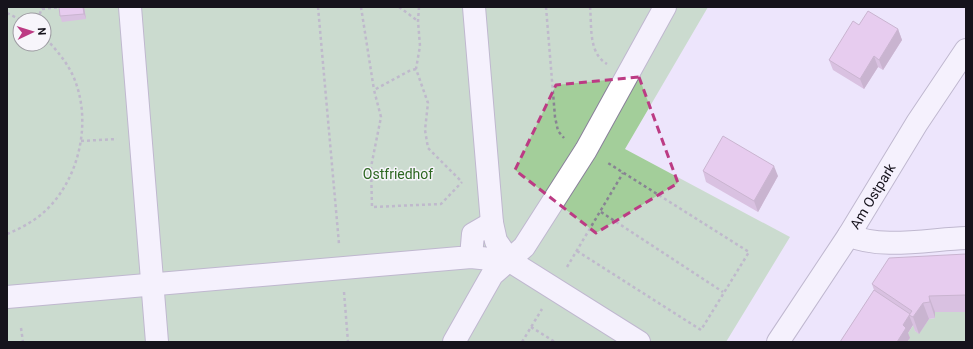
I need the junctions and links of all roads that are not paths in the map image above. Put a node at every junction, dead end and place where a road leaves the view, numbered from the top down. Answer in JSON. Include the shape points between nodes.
{"nodes":[{"id":1,"x":130,"y":7,"type":"edge"},
{"id":2,"x":474,"y":7,"type":"edge"},
{"id":3,"x":665,"y":7,"type":"edge"},
{"id":4,"x":966,"y":50,"type":"edge"},
{"id":5,"x":492,"y":223,"type":"junction"},
{"id":6,"x":849,"y":235,"type":"junction"},
{"id":7,"x":966,"y":238,"type":"edge"},
{"id":8,"x":471,"y":257,"type":"junction"},
{"id":9,"x":510,"y":261,"type":"junction"},
{"id":10,"x":152,"y":285,"type":"junction"},
{"id":11,"x":7,"y":297,"type":"edge"},
{"id":12,"x":157,"y":342,"type":"edge"},
{"id":13,"x":454,"y":342,"type":"edge"},
{"id":14,"x":639,"y":342,"type":"edge"},
{"id":15,"x":778,"y":342,"type":"edge"}],
"edges":[{"from":1,"to":10,"type":"street"},
{"from":2,"to":5,"type":"street"},
{"from":3,"to":9,"type":"street","via":[[586,150],[524,247]]},
{"from":4,"to":6,"type":"street","name":"Am Ostpark","via":[[917,123]]},
{"from":5,"to":8,"type":"street","via":[[473,234]]},
{"from":5,"to":9,"type":"street","via":[[496,241]]},
{"from":6,"to":7,"type":"street","via":[[876,243]]},
{"from":6,"to":15,"type":"street","name":"Am Ostpark"},
{"from":8,"to":9,"type":"street"},
{"from":8,"to":10,"type":"street"},
{"from":9,"to":13,"type":"street","via":[[492,275]]},
{"from":9,"to":14,"type":"street"},
{"from":10,"to":11,"type":"street"},
{"from":10,"to":12,"type":"street"}]}
